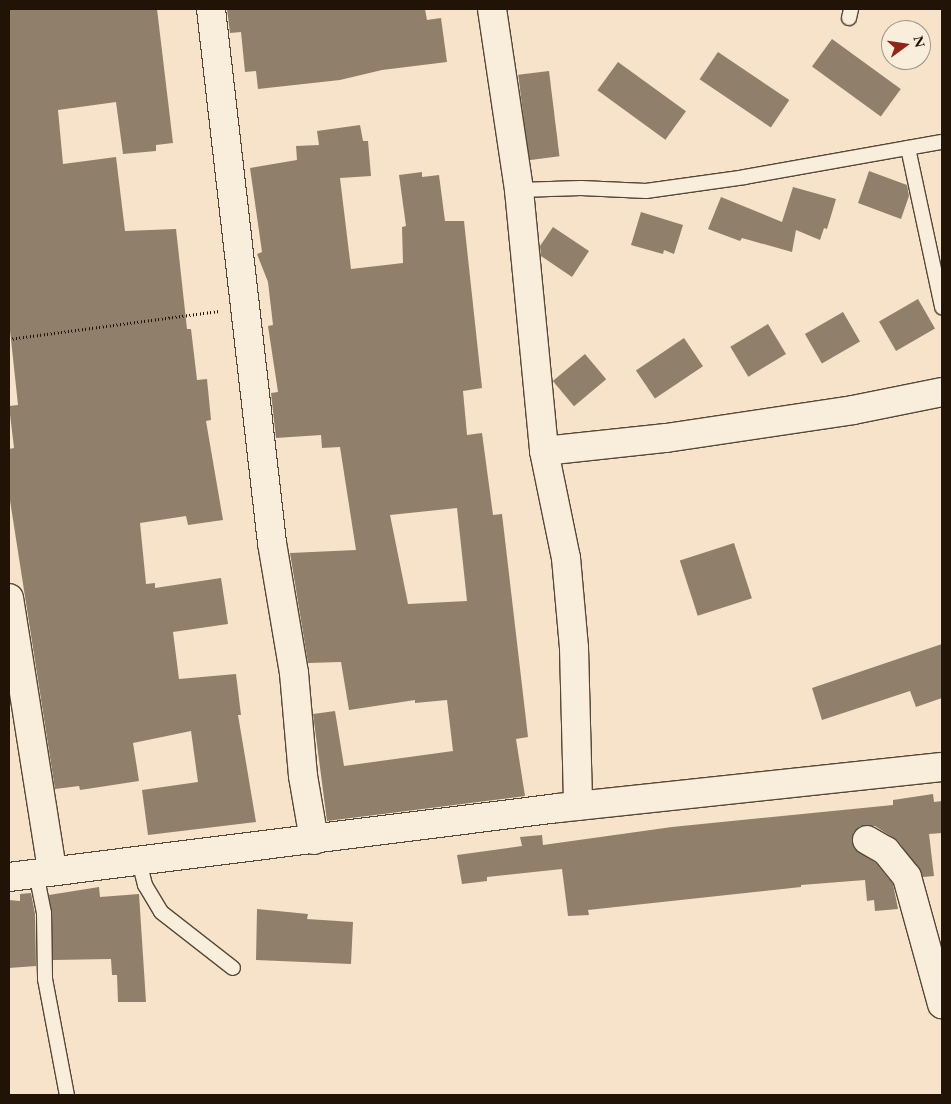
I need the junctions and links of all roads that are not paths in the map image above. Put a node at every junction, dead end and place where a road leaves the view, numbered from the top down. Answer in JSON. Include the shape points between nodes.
{"nodes":[{"id":1,"x":211,"y":9,"type":"edge"},
{"id":2,"x":492,"y":9,"type":"edge"},
{"id":3,"x":942,"y":142,"type":"edge"},
{"id":4,"x":908,"y":148,"type":"junction"},
{"id":5,"x":519,"y":190,"type":"junction"},
{"id":6,"x":942,"y":307,"type":"edge"},
{"id":7,"x":942,"y":392,"type":"edge"},
{"id":8,"x":544,"y":451,"type":"junction"},
{"id":9,"x":9,"y":598,"type":"edge"},
{"id":10,"x":942,"y":767,"type":"edge"},
{"id":11,"x":578,"y":806,"type":"junction"},
{"id":12,"x":314,"y":840,"type":"junction"},
{"id":13,"x":867,"y":840,"type":"dead end"},
{"id":14,"x":140,"y":861,"type":"junction"},
{"id":15,"x":44,"y":872,"type":"junction"},
{"id":16,"x":9,"y":876,"type":"edge"},
{"id":17,"x":233,"y":968,"type":"dead end"},
{"id":18,"x":942,"y":1004,"type":"edge"},
{"id":19,"x":67,"y":1095,"type":"edge"}],
"edges":[{"from":1,"to":12,"type":"street","via":[[272,543],[294,673],[303,776]]},
{"from":2,"to":5,"type":"street"},
{"from":3,"to":4,"type":"lane"},
{"from":4,"to":5,"type":"lane","via":[[646,191]]},
{"from":4,"to":6,"type":"lane"},
{"from":5,"to":8,"type":"street"},
{"from":7,"to":8,"type":"street","via":[[853,410],[666,438]]},
{"from":8,"to":11,"type":"street","via":[[566,558],[574,648]]},
{"from":9,"to":15,"type":"street"},
{"from":10,"to":11,"type":"street"},
{"from":11,"to":12,"type":"street"},
{"from":12,"to":14,"type":"street"},
{"from":13,"to":18,"type":"street","via":[[886,851],[906,877]]},
{"from":14,"to":15,"type":"street"},
{"from":14,"to":17,"type":"lane","via":[[146,885],[161,912]]},
{"from":15,"to":16,"type":"street"},
{"from":15,"to":19,"type":"lane","via":[[44,973]]}]}
